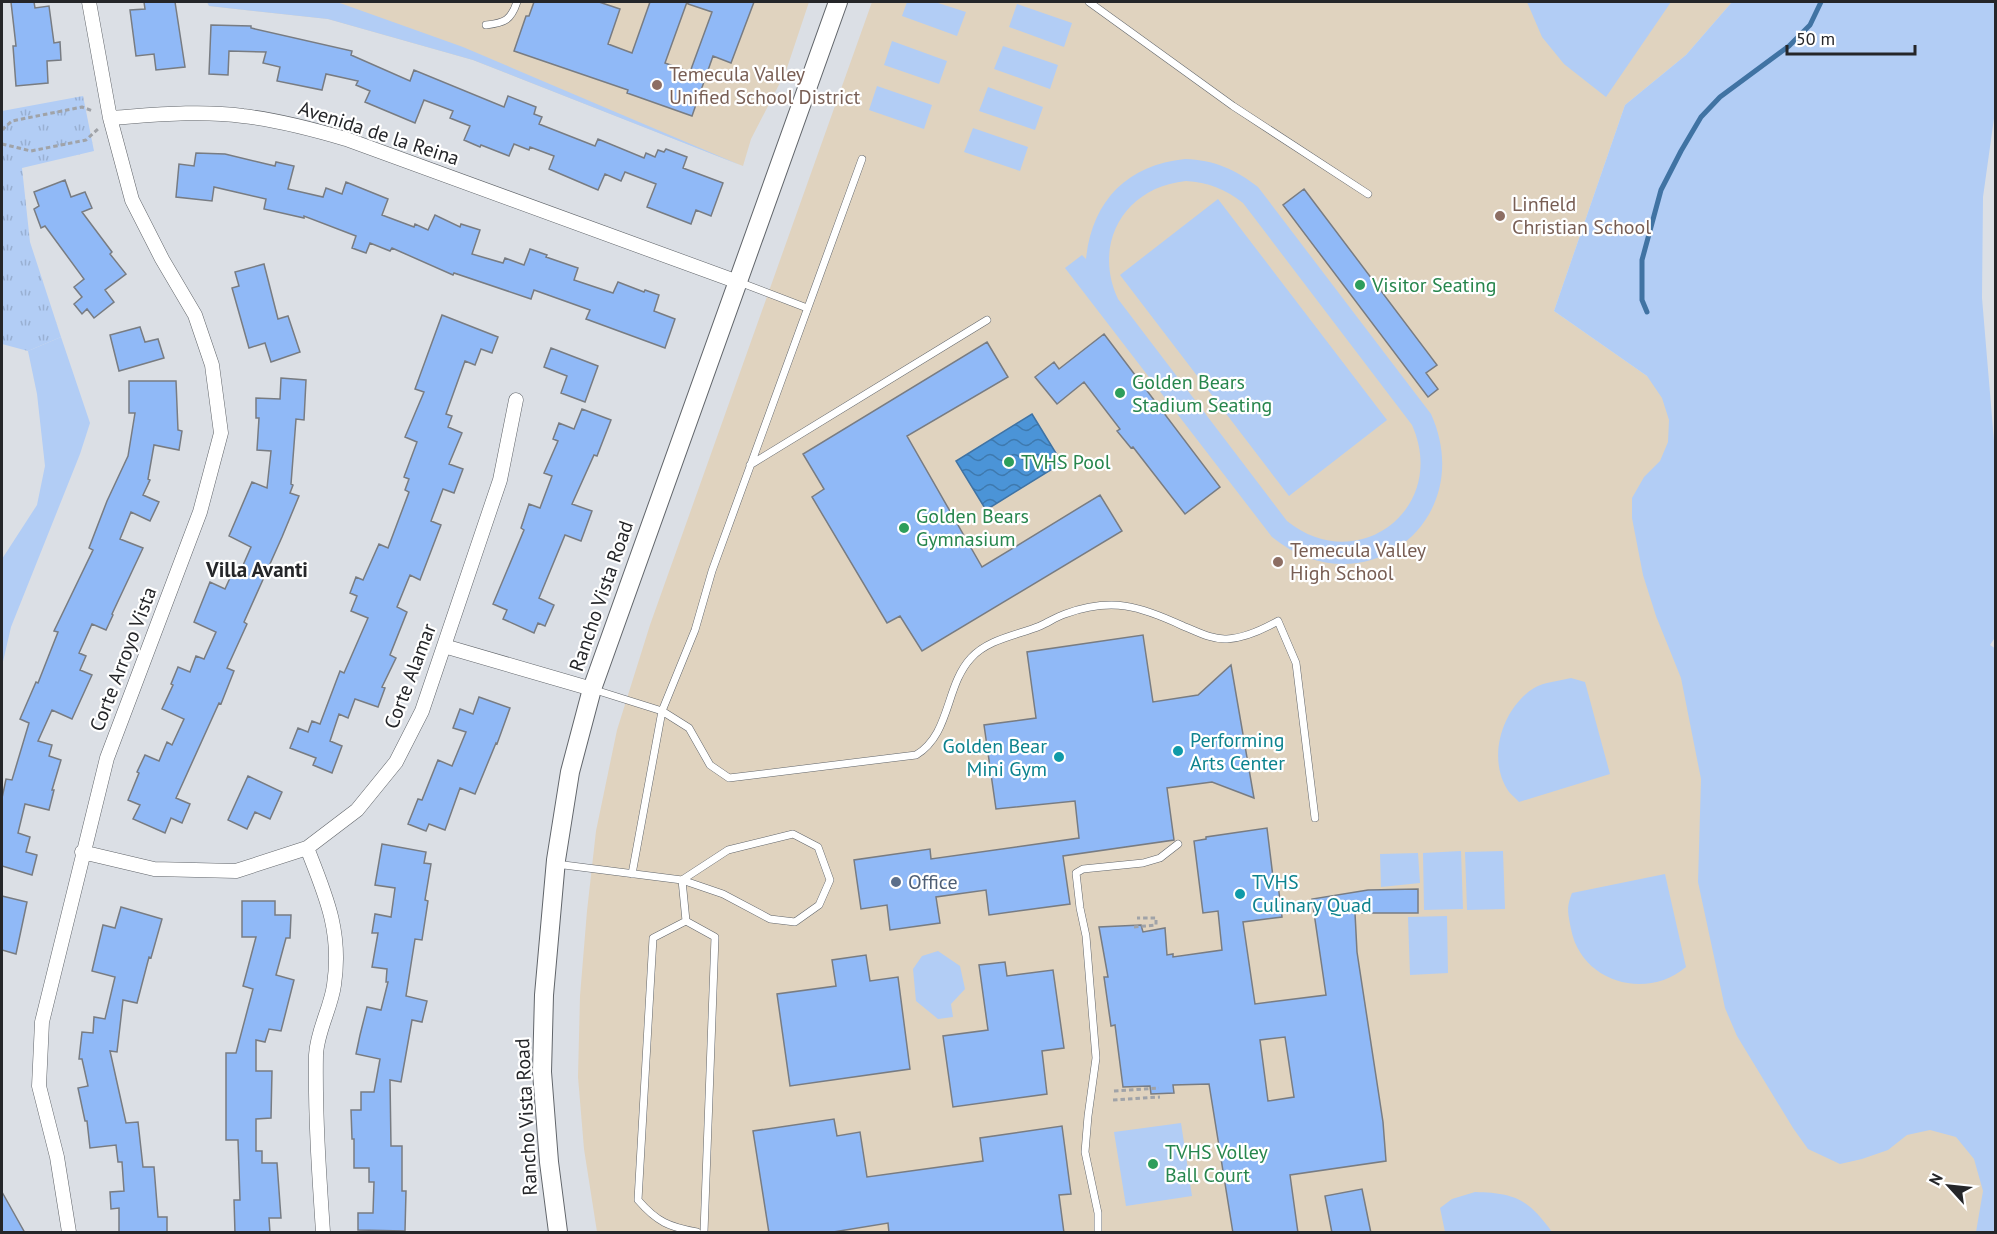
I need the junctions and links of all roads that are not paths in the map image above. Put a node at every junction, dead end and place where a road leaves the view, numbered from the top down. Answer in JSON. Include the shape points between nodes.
{"nodes":[{"id":1,"x":89,"y":2,"type":"edge"},
{"id":2,"x":517,"y":2,"type":"edge"},
{"id":3,"x":838,"y":2,"type":"edge"},
{"id":4,"x":1089,"y":2,"type":"edge"},
{"id":5,"x":486,"y":25,"type":"dead end"},
{"id":6,"x":110,"y":118,"type":"junction"},
{"id":7,"x":862,"y":159,"type":"dead end"},
{"id":8,"x":1368,"y":194,"type":"dead end"},
{"id":9,"x":738,"y":282,"type":"junction"},
{"id":10,"x":807,"y":308,"type":"junction"},
{"id":11,"x":987,"y":320,"type":"dead end"},
{"id":12,"x":516,"y":400,"type":"dead end"},
{"id":13,"x":750,"y":465,"type":"junction"},
{"id":14,"x":444,"y":646,"type":"junction"},
{"id":15,"x":592,"y":689,"type":"junction"},
{"id":16,"x":662,"y":711,"type":"junction"},
{"id":17,"x":1315,"y":818,"type":"dead end"},
{"id":18,"x":1178,"y":844,"type":"dead end"},
{"id":19,"x":307,"y":848,"type":"junction"},
{"id":20,"x":82,"y":852,"type":"junction"},
{"id":21,"x":555,"y":864,"type":"junction"},
{"id":22,"x":632,"y":874,"type":"junction"},
{"id":23,"x":682,"y":880,"type":"junction"},
{"id":24,"x":686,"y":921,"type":"junction"},
{"id":25,"x":69,"y":1233,"type":"edge"},
{"id":26,"x":323,"y":1233,"type":"edge"},
{"id":27,"x":558,"y":1233,"type":"edge"},
{"id":28,"x":697,"y":1233,"type":"edge"},
{"id":29,"x":704,"y":1233,"type":"edge"},
{"id":30,"x":1098,"y":1233,"type":"edge"}],
"edges":[{"from":1,"to":6,"type":"street","name":"Corte Arroyo Vista"},
{"from":2,"to":5,"type":"lane","via":[[503,23]]},
{"from":3,"to":9,"type":"main road","name":"Rancho Vista Road"},
{"from":4,"to":8,"type":"lane","via":[[1233,106]]},
{"from":6,"to":9,"type":"street","name":"Avenida de la Reina","via":[[166,114],[241,116],[300,125]]},
{"from":6,"to":20,"type":"street","name":"Corte Arroyo Vista","via":[[132,200],[195,315],[212,365],[220,433],[200,512],[107,758]]},
{"from":7,"to":10,"type":"lane"},
{"from":9,"to":10,"type":"lane"},
{"from":9,"to":15,"type":"main road","name":"Rancho Vista Road"},
{"from":10,"to":13,"type":"lane"},
{"from":11,"to":13,"type":"lane"},
{"from":12,"to":14,"type":"street","name":"Corte Alamar","via":[[500,480]]},
{"from":13,"to":16,"type":"lane","via":[[695,630]]},
{"from":14,"to":15,"type":"street"},
{"from":14,"to":19,"type":"street","name":"Corte Alamar","via":[[422,711],[396,762],[357,810]]},
{"from":15,"to":16,"type":"lane"},
{"from":15,"to":21,"type":"main road","name":"Rancho Vista Road","via":[[570,772]]},
{"from":16,"to":17,"type":"lane","via":[[689,728],[710,765],[729,778],[916,755],[924,751],[936,734],[959,675],[972,656],[1063,614],[1125,605],[1225,639],[1263,630],[1278,621],[1296,663]]},
{"from":16,"to":22,"type":"lane"},
{"from":18,"to":30,"type":"lane","via":[[1160,858],[1143,863],[1076,873],[1086,936],[1096,1058],[1085,1152],[1098,1213]]},
{"from":19,"to":20,"type":"street","name":"Corte Alamar","via":[[236,871],[154,868]]},
{"from":19,"to":26,"type":"street","via":[[329,904],[337,943],[334,986],[316,1051],[316,1134]]},
{"from":20,"to":25,"type":"street","name":"Corte Arroyo Vista","via":[[42,1022],[39,1086],[57,1157]]},
{"from":21,"to":22,"type":"lane"},
{"from":21,"to":27,"type":"main road","name":"Rancho Vista Road","via":[[542,1072]]},
{"from":22,"to":23,"type":"lane"},
{"from":23,"to":23,"type":"lane","via":[[723,894],[770,919],[795,922],[819,905],[830,880],[818,847],[794,834],[728,850]]},
{"from":23,"to":24,"type":"lane"},
{"from":24,"to":28,"type":"lane","via":[[653,938],[638,1200],[652,1216]]},
{"from":24,"to":29,"type":"lane","via":[[714,937]]}]}
